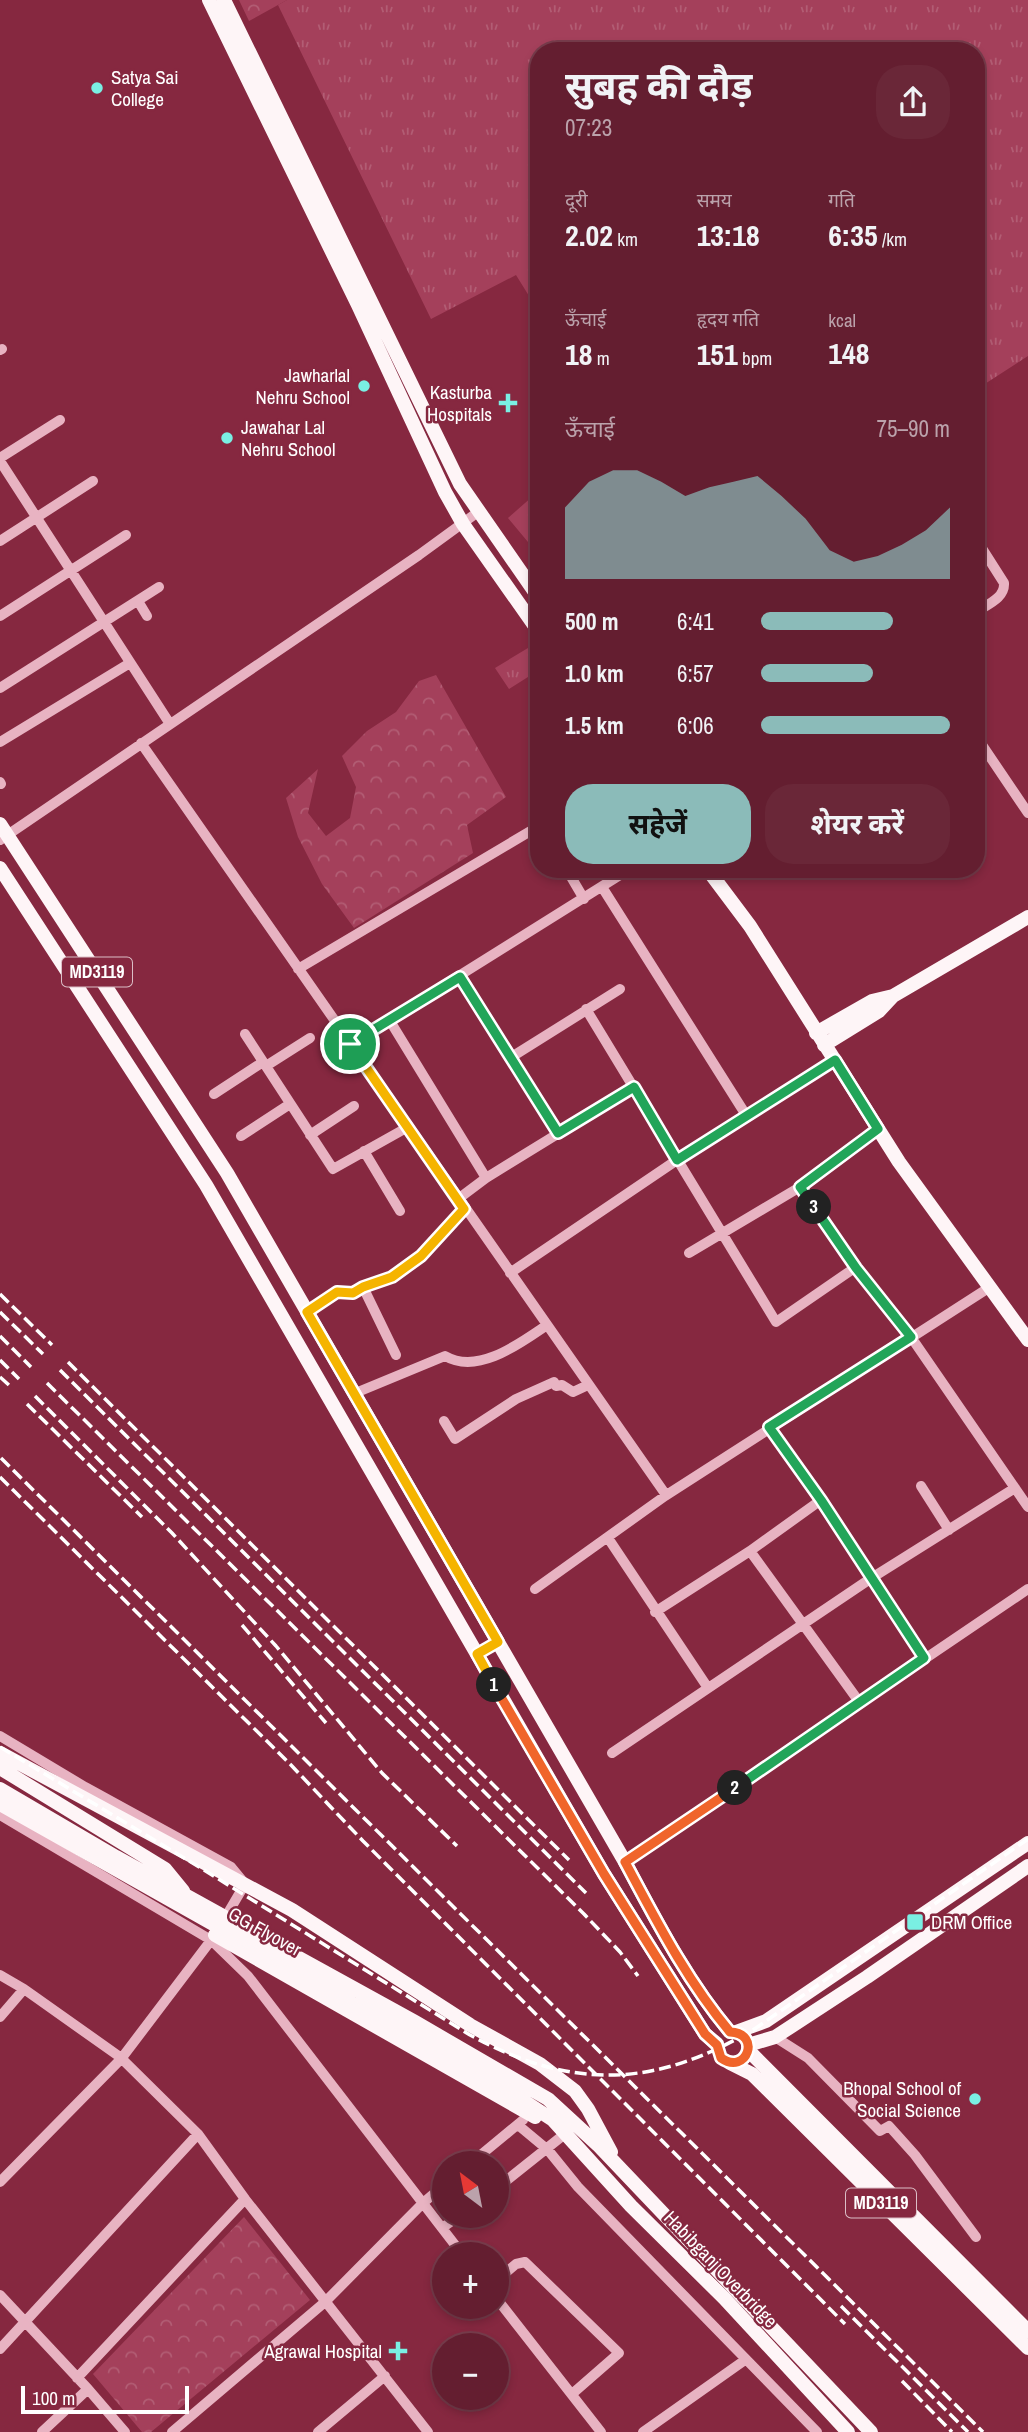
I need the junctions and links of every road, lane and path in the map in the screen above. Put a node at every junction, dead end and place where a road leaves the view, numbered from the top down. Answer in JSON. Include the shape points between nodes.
{"nodes":[{"id":1,"x":209,"y":0,"type":"edge"},
{"id":2,"x":224,"y":0,"type":"edge"},
{"id":3,"x":246,"y":60,"type":"junction"},
{"id":4,"x":60,"y":420,"type":"dead end"},
{"id":5,"x":0,"y":460,"type":"edge"},
{"id":6,"x":93,"y":481,"type":"dead end"},
{"id":7,"x":478,"y":512,"type":"junction"},
{"id":8,"x":37,"y":517,"type":"junction"},
{"id":9,"x":463,"y":524,"type":"junction"},
{"id":10,"x":126,"y":535,"type":"dead end"},
{"id":11,"x":0,"y":541,"type":"edge"},
{"id":12,"x":985,"y":553,"type":"edge"},
{"id":13,"x":71,"y":571,"type":"junction"},
{"id":14,"x":530,"y":585,"type":"edge"},
{"id":15,"x":159,"y":587,"type":"dead end"},
{"id":16,"x":138,"y":601,"type":"junction"},
{"id":17,"x":985,"y":606,"type":"edge"},
{"id":18,"x":0,"y":616,"type":"edge"},
{"id":19,"x":147,"y":616,"type":"dead end"},
{"id":20,"x":530,"y":619,"type":"edge"},
{"id":21,"x":104,"y":623,"type":"junction"},
{"id":22,"x":130,"y":663,"type":"junction"},
{"id":23,"x":0,"y":688,"type":"edge"},
{"id":24,"x":170,"y":724,"type":"junction"},
{"id":25,"x":0,"y":742,"type":"edge"},
{"id":26,"x":141,"y":743,"type":"junction"},
{"id":27,"x":985,"y":749,"type":"edge"},
{"id":28,"x":1028,"y":813,"type":"edge"},
{"id":29,"x":530,"y":830,"type":"edge"},
{"id":30,"x":2,"y":833,"type":"edge"},
{"id":31,"x":0,"y":868,"type":"edge"},
{"id":32,"x":572,"y":878,"type":"edge"},
{"id":33,"x":616,"y":878,"type":"edge"},
{"id":34,"x":714,"y":878,"type":"edge"},
{"id":35,"x":602,"y":887,"type":"junction"},
{"id":36,"x":584,"y":899,"type":"junction"},
{"id":37,"x":1028,"y":917,"type":"edge"},
{"id":38,"x":298,"y":969,"type":"junction"},
{"id":39,"x":460,"y":977,"type":"junction"},
{"id":40,"x":620,"y":989,"type":"dead end"},
{"id":41,"x":586,"y":1009,"type":"junction"},
{"id":42,"x":390,"y":1021,"type":"junction"},
{"id":43,"x":245,"y":1034,"type":"dead end"},
{"id":44,"x":310,"y":1038,"type":"dead end"},
{"id":45,"x":820,"y":1039,"type":"junction"},
{"id":46,"x":350,"y":1044,"type":"junction"},
{"id":47,"x":510,"y":1058,"type":"junction"},
{"id":48,"x":835,"y":1060,"type":"junction"},
{"id":49,"x":264,"y":1064,"type":"junction"},
{"id":50,"x":634,"y":1087,"type":"junction"},
{"id":51,"x":214,"y":1094,"type":"dead end"},
{"id":52,"x":290,"y":1104,"type":"junction"},
{"id":53,"x":354,"y":1106,"type":"dead end"},
{"id":54,"x":746,"y":1115,"type":"junction"},
{"id":55,"x":408,"y":1127,"type":"junction"},
{"id":56,"x":878,"y":1129,"type":"junction"},
{"id":57,"x":558,"y":1133,"type":"junction"},
{"id":58,"x":310,"y":1135,"type":"junction"},
{"id":59,"x":241,"y":1136,"type":"dead end"},
{"id":60,"x":364,"y":1151,"type":"junction"},
{"id":61,"x":677,"y":1160,"type":"junction"},
{"id":62,"x":486,"y":1178,"type":"junction"},
{"id":63,"x":800,"y":1187,"type":"junction"},
{"id":64,"x":461,"y":1204,"type":"junction"},
{"id":65,"x":400,"y":1211,"type":"dead end"},
{"id":66,"x":723,"y":1233,"type":"junction"},
{"id":67,"x":689,"y":1252,"type":"dead end"},
{"id":68,"x":856,"y":1268,"type":"junction"},
{"id":69,"x":510,"y":1273,"type":"junction"},
{"id":70,"x":363,"y":1287,"type":"junction"},
{"id":71,"x":990,"y":1287,"type":"junction"},
{"id":72,"x":307,"y":1312,"type":"junction"},
{"id":73,"x":547,"y":1325,"type":"junction"},
{"id":74,"x":911,"y":1337,"type":"junction"},
{"id":75,"x":1028,"y":1340,"type":"edge"},
{"id":76,"x":396,"y":1355,"type":"dead end"},
{"id":77,"x":588,"y":1385,"type":"junction"},
{"id":78,"x":353,"y":1394,"type":"junction"},
{"id":79,"x":444,"y":1421,"type":"dead end"},
{"id":80,"x":776,"y":1423,"type":"junction"},
{"id":81,"x":921,"y":1486,"type":"dead end"},
{"id":82,"x":1015,"y":1488,"type":"junction"},
{"id":83,"x":666,"y":1496,"type":"junction"},
{"id":84,"x":821,"y":1500,"type":"junction"},
{"id":85,"x":1028,"y":1507,"type":"edge"},
{"id":86,"x":949,"y":1530,"type":"junction"},
{"id":87,"x":608,"y":1538,"type":"junction"},
{"id":88,"x":750,"y":1550,"type":"junction"},
{"id":89,"x":870,"y":1579,"type":"junction"},
{"id":90,"x":535,"y":1589,"type":"dead end"},
{"id":91,"x":1028,"y":1589,"type":"edge"},
{"id":92,"x":655,"y":1612,"type":"junction"},
{"id":93,"x":803,"y":1624,"type":"junction"},
{"id":94,"x":498,"y":1642,"type":"junction"},
{"id":95,"x":477,"y":1654,"type":"junction"},
{"id":96,"x":924,"y":1658,"type":"junction"},
{"id":97,"x":708,"y":1688,"type":"junction"},
{"id":98,"x":860,"y":1703,"type":"junction"},
{"id":99,"x":0,"y":1735,"type":"edge"},
{"id":100,"x":0,"y":1752,"type":"edge"},
{"id":101,"x":612,"y":1753,"type":"dead end"},
{"id":102,"x":0,"y":1768,"type":"edge"},
{"id":103,"x":0,"y":1788,"type":"edge"},
{"id":104,"x":0,"y":1804,"type":"edge"},
{"id":105,"x":0,"y":1815,"type":"edge"},
{"id":106,"x":1028,"y":1843,"type":"edge"},
{"id":107,"x":625,"y":1862,"type":"junction"},
{"id":108,"x":1028,"y":1866,"type":"edge"},
{"id":109,"x":245,"y":1884,"type":"junction"},
{"id":110,"x":213,"y":1938,"type":"junction"},
{"id":111,"x":0,"y":1975,"type":"edge"},
{"id":112,"x":24,"y":1989,"type":"junction"},
{"id":113,"x":0,"y":2017,"type":"edge"},
{"id":114,"x":733,"y":2032,"type":"junction"},
{"id":115,"x":775,"y":2037,"type":"junction"},
{"id":116,"x":717,"y":2045,"type":"junction"},
{"id":117,"x":748,"y":2048,"type":"junction"},
{"id":118,"x":121,"y":2059,"type":"junction"},
{"id":119,"x":730,"y":2063,"type":"junction"},
{"id":120,"x":530,"y":2115,"type":"junction"},
{"id":121,"x":553,"y":2120,"type":"junction"},
{"id":122,"x":518,"y":2125,"type":"junction"},
{"id":123,"x":566,"y":2133,"type":"junction"},
{"id":124,"x":198,"y":2134,"type":"junction"},
{"id":125,"x":587,"y":2135,"type":"joint"},
{"id":126,"x":548,"y":2150,"type":"junction"},
{"id":127,"x":486,"y":2151,"type":"edge"},
{"id":128,"x":620,"y":2169,"type":"junction"},
{"id":129,"x":509,"y":2179,"type":"edge"},
{"id":130,"x":0,"y":2182,"type":"edge"},
{"id":131,"x":432,"y":2195,"type":"edge"},
{"id":132,"x":245,"y":2199,"type":"junction"},
{"id":133,"x":423,"y":2203,"type":"junction"},
{"id":134,"x":432,"y":2215,"type":"edge"},
{"id":135,"x":442,"y":2228,"type":"edge"},
{"id":136,"x":976,"y":2237,"type":"dead end"},
{"id":137,"x":453,"y":2242,"type":"edge"},
{"id":138,"x":509,"y":2270,"type":"edge"},
{"id":139,"x":0,"y":2295,"type":"edge"},
{"id":140,"x":325,"y":2302,"type":"junction"},
{"id":141,"x":509,"y":2314,"type":"edge"},
{"id":142,"x":27,"y":2322,"type":"junction"},
{"id":143,"x":1028,"y":2331,"type":"edge"},
{"id":144,"x":1028,"y":2348,"type":"edge"},
{"id":145,"x":0,"y":2349,"type":"edge"},
{"id":146,"x":745,"y":2360,"type":"junction"},
{"id":147,"x":385,"y":2376,"type":"junction"},
{"id":148,"x":78,"y":2378,"type":"junction"},
{"id":149,"x":88,"y":2389,"type":"junction"},
{"id":150,"x":572,"y":2394,"type":"junction"},
{"id":151,"x":42,"y":2432,"type":"edge"},
{"id":152,"x":125,"y":2432,"type":"edge"},
{"id":153,"x":172,"y":2432,"type":"edge"},
{"id":154,"x":318,"y":2432,"type":"edge"},
{"id":155,"x":428,"y":2432,"type":"edge"},
{"id":156,"x":601,"y":2432,"type":"edge"},
{"id":157,"x":643,"y":2432,"type":"edge"},
{"id":158,"x":817,"y":2432,"type":"edge"},
{"id":159,"x":848,"y":2432,"type":"edge"},
{"id":160,"x":871,"y":2432,"type":"edge"}],
"edges":[{"from":1,"to":3,"type":"main road"},
{"from":2,"to":3,"type":"main road"},
{"from":3,"to":7,"type":"main road"},
{"from":3,"to":9,"type":"main road"},
{"from":4,"to":5,"type":"street"},
{"from":5,"to":8,"type":"street"},
{"from":6,"to":8,"type":"street"},
{"from":7,"to":9,"type":"street"},
{"from":7,"to":14,"type":"main road"},
{"from":8,"to":11,"type":"street"},
{"from":8,"to":13,"type":"street"},
{"from":9,"to":20,"type":"main road"},
{"from":9,"to":24,"type":"street"},
{"from":10,"to":13,"type":"street"},
{"from":12,"to":17,"type":"street","via":[[1004,590]]},
{"from":13,"to":18,"type":"street"},
{"from":13,"to":21,"type":"street"},
{"from":15,"to":16,"type":"street"},
{"from":16,"to":19,"type":"street"},
{"from":16,"to":21,"type":"street"},
{"from":21,"to":22,"type":"street"},
{"from":21,"to":23,"type":"street"},
{"from":22,"to":24,"type":"street"},
{"from":22,"to":25,"type":"street"},
{"from":24,"to":26,"type":"street"},
{"from":26,"to":30,"type":"street"},
{"from":26,"to":38,"type":"street"},
{"from":27,"to":28,"type":"street"},
{"from":29,"to":38,"type":"street"},
{"from":30,"to":72,"type":"main road","number":"MD3119","via":[[227,1172]]},
{"from":31,"to":95,"type":"main road","number":"MD3119","via":[[206,1185]]},
{"from":32,"to":36,"type":"street"},
{"from":33,"to":35,"type":"street"},
{"from":34,"to":45,"type":"main road","via":[[750,926]]},
{"from":35,"to":36,"type":"street"},
{"from":35,"to":54,"type":"street"},
{"from":36,"to":39,"type":"street"},
{"from":37,"to":45,"type":"main road","via":[[893,996],[879,1011]]},
{"from":38,"to":46,"type":"street"},
{"from":39,"to":42,"type":"street"},
{"from":39,"to":47,"type":"street"},
{"from":40,"to":41,"type":"street"},
{"from":41,"to":47,"type":"street"},
{"from":41,"to":50,"type":"street"},
{"from":42,"to":46,"type":"street"},
{"from":42,"to":62,"type":"street"},
{"from":43,"to":49,"type":"street"},
{"from":44,"to":49,"type":"street"},
{"from":45,"to":48,"type":"main road"},
{"from":46,"to":55,"type":"street"},
{"from":47,"to":57,"type":"street"},
{"from":48,"to":54,"type":"street"},
{"from":48,"to":56,"type":"main road"},
{"from":49,"to":51,"type":"street"},
{"from":49,"to":52,"type":"street"},
{"from":50,"to":57,"type":"street"},
{"from":50,"to":61,"type":"street"},
{"from":52,"to":58,"type":"street"},
{"from":52,"to":59,"type":"street"},
{"from":53,"to":58,"type":"street"},
{"from":54,"to":61,"type":"street"},
{"from":55,"to":60,"type":"street"},
{"from":55,"to":64,"type":"street"},
{"from":56,"to":63,"type":"street"},
{"from":56,"to":71,"type":"main road"},
{"from":57,"to":62,"type":"street"},
{"from":58,"to":60,"type":"street","via":[[333,1169]]},
{"from":60,"to":65,"type":"street"},
{"from":61,"to":66,"type":"street"},
{"from":61,"to":69,"type":"street"},
{"from":62,"to":64,"type":"street"},
{"from":63,"to":66,"type":"street"},
{"from":63,"to":68,"type":"street"},
{"from":64,"to":69,"type":"street"},
{"from":64,"to":70,"type":"street","via":[[421,1256],[392,1277]]},
{"from":66,"to":67,"type":"street"},
{"from":66,"to":68,"type":"street","via":[[776,1322]]},
{"from":68,"to":74,"type":"street"},
{"from":69,"to":73,"type":"street"},
{"from":70,"to":72,"type":"street","via":[[353,1293],[337,1292]]},
{"from":70,"to":76,"type":"street"},
{"from":71,"to":74,"type":"street"},
{"from":71,"to":75,"type":"main road"},
{"from":72,"to":78,"type":"main road","number":"MD3119"},
{"from":73,"to":77,"type":"street"},
{"from":73,"to":78,"type":"street","via":[[514,1347],[478,1362],[456,1363],[444,1356]]},
{"from":74,"to":80,"type":"street"},
{"from":74,"to":82,"type":"street"},
{"from":77,"to":79,"type":"street","via":[[573,1392],[554,1382],[516,1399],[455,1439]]},
{"from":77,"to":83,"type":"street"},
{"from":78,"to":94,"type":"main road","number":"MD3119"},
{"from":80,"to":83,"type":"street"},
{"from":80,"to":84,"type":"street"},
{"from":81,"to":86,"type":"street"},
{"from":82,"to":85,"type":"street"},
{"from":82,"to":86,"type":"street"},
{"from":83,"to":87,"type":"street"},
{"from":84,"to":88,"type":"street"},
{"from":84,"to":89,"type":"street"},
{"from":86,"to":89,"type":"street"},
{"from":87,"to":90,"type":"street"},
{"from":87,"to":92,"type":"street"},
{"from":88,"to":92,"type":"street"},
{"from":88,"to":93,"type":"street"},
{"from":89,"to":93,"type":"street"},
{"from":89,"to":96,"type":"street"},
{"from":91,"to":96,"type":"street"},
{"from":92,"to":97,"type":"street"},
{"from":93,"to":97,"type":"street"},
{"from":93,"to":98,"type":"street"},
{"from":94,"to":95,"type":"main road"},
{"from":94,"to":107,"type":"main road","number":"MD3119"},
{"from":95,"to":116,"type":"main road","number":"MD3119","via":[[604,1874],[705,2034]]},
{"from":96,"to":98,"type":"street"},
{"from":97,"to":101,"type":"street"},
{"from":98,"to":107,"type":"street"},
{"from":99,"to":109,"type":"street","via":[[231,1867]]},
{"from":100,"to":109,"type":"main road"},
{"from":102,"to":110,"type":"main road","via":[[165,1869]]},
{"from":103,"to":125,"type":"main road","name":"GG Flyover","via":[[504,2072],[548,2099]]},
{"from":104,"to":121,"type":"main road","name":"GG Flyover","via":[[512,2091]]},
{"from":105,"to":110,"type":"street"},
{"from":106,"to":114,"type":"main road","via":[[766,2021]]},
{"from":107,"to":114,"type":"main road","number":"MD3119","via":[[663,1932],[709,2004]]},
{"from":108,"to":115,"type":"main road"},
{"from":109,"to":110,"type":"street"},
{"from":109,"to":128,"type":"main road","via":[[540,2064],[575,2091],[589,2109]]},
{"from":110,"to":118,"type":"street"},
{"from":110,"to":120,"type":"main road"},
{"from":110,"to":133,"type":"street","via":[[248,1976]]},
{"from":111,"to":112,"type":"street"},
{"from":112,"to":113,"type":"street"},
{"from":112,"to":118,"type":"street"},
{"from":114,"to":116,"type":"main road","via":[[722,2036]]},
{"from":114,"to":117,"type":"main road","via":[[744,2036]]},
{"from":115,"to":117,"type":"main road"},
{"from":115,"to":136,"type":"street","via":[[808,2057],[880,2131],[889,2126]]},
{"from":116,"to":119,"type":"main road","via":[[721,2058]]},
{"from":117,"to":119,"type":"main road","via":[[743,2059]]},
{"from":117,"to":143,"type":"main road","number":"MD3119"},
{"from":118,"to":124,"type":"street"},
{"from":118,"to":130,"type":"street"},
{"from":119,"to":144,"type":"main road","number":"MD3119","via":[[752,2074]]},
{"from":120,"to":121,"type":"main road"},
{"from":120,"to":122,"type":"street"},
{"from":121,"to":123,"type":"main road","name":"Habibganj Overbridge"},
{"from":122,"to":126,"type":"street"},
{"from":122,"to":127,"type":"street"},
{"from":123,"to":126,"type":"street"},
{"from":123,"to":159,"type":"main road","name":"Habibganj Overbridge"},
{"from":124,"to":132,"type":"street"},
{"from":124,"to":142,"type":"street"},
{"from":125,"to":128,"type":"main road","name":"Habibganj Overbridge"},
{"from":126,"to":129,"type":"street"},
{"from":126,"to":146,"type":"street"},
{"from":128,"to":160,"type":"main road","name":"Habibganj Overbridge"},
{"from":131,"to":133,"type":"street"},
{"from":132,"to":140,"type":"street"},
{"from":132,"to":148,"type":"street"},
{"from":133,"to":134,"type":"street"},
{"from":133,"to":140,"type":"street"},
{"from":135,"to":137,"type":"street"},
{"from":138,"to":150,"type":"street","via":[[525,2262],[620,2353]]},
{"from":139,"to":142,"type":"street"},
{"from":140,"to":147,"type":"street"},
{"from":140,"to":153,"type":"street"},
{"from":141,"to":150,"type":"street"},
{"from":142,"to":145,"type":"street"},
{"from":142,"to":148,"type":"street"},
{"from":146,"to":157,"type":"street"},
{"from":146,"to":158,"type":"street"},
{"from":147,"to":154,"type":"street"},
{"from":147,"to":155,"type":"street"},
{"from":148,"to":149,"type":"street"},
{"from":149,"to":151,"type":"street"},
{"from":149,"to":152,"type":"street"},
{"from":150,"to":156,"type":"street"}]}
